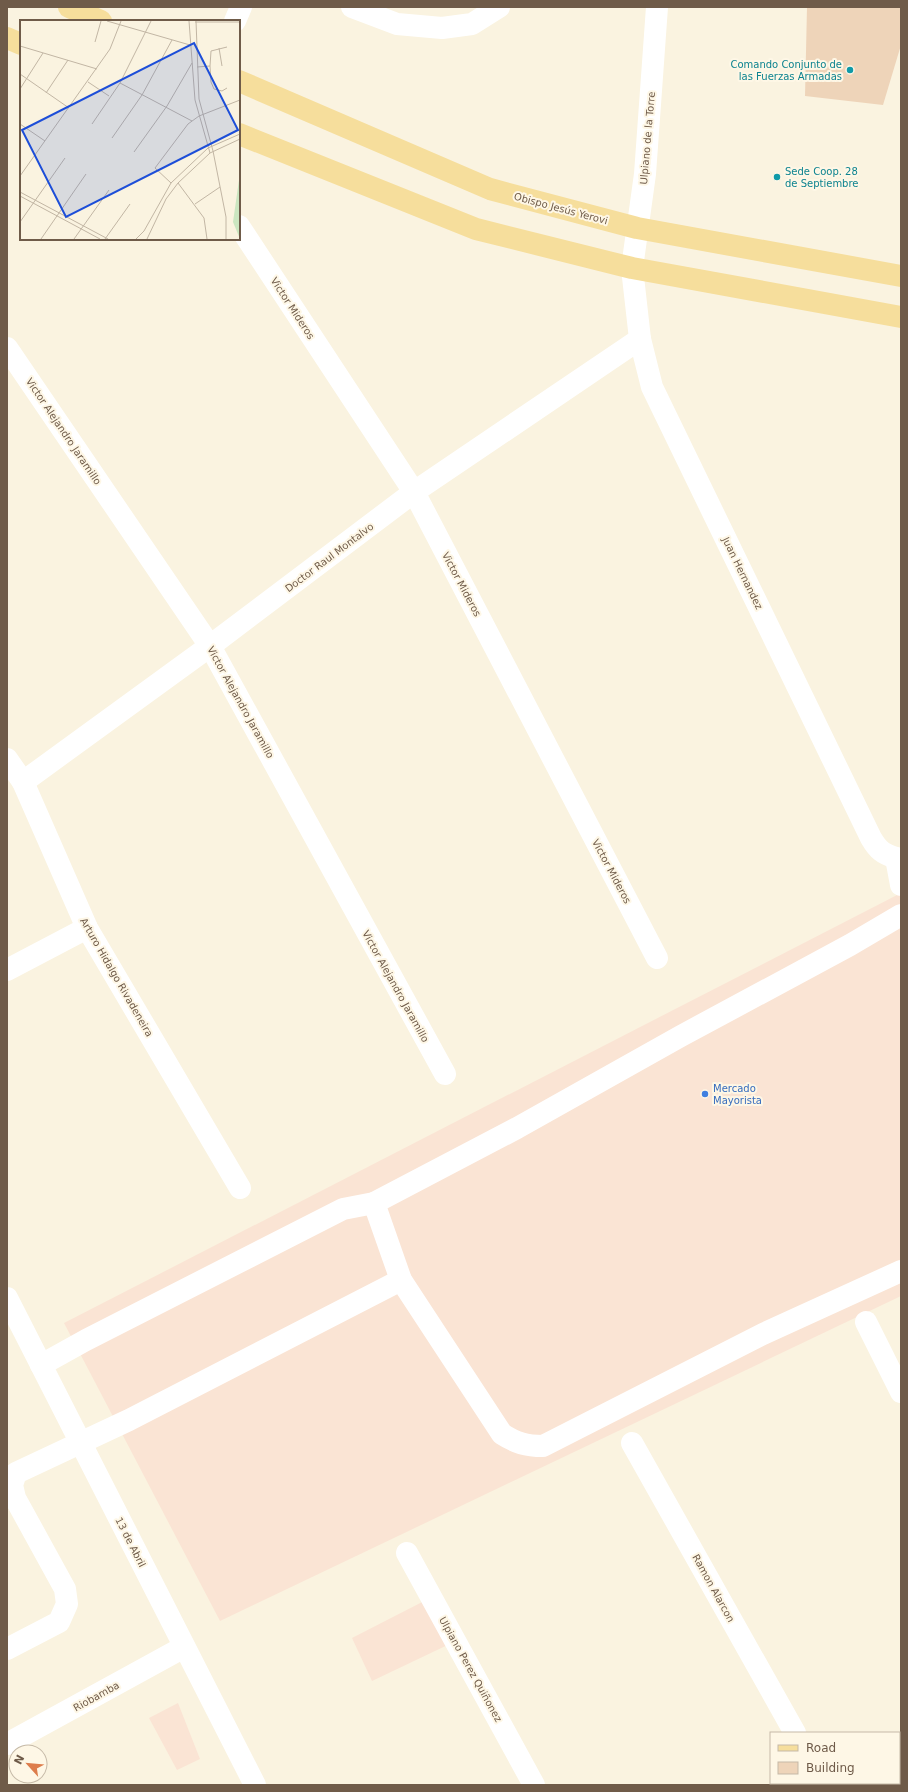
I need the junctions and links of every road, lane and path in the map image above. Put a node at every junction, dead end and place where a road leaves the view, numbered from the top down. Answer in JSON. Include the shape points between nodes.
{"nodes":[{"id":1,"x":68,"y":7,"type":"edge"},
{"id":2,"x":240,"y":7,"type":"edge"},
{"id":3,"x":352,"y":7,"type":"edge"},
{"id":4,"x":498,"y":7,"type":"edge"},
{"id":5,"x":656,"y":7,"type":"edge"},
{"id":6,"x":99,"y":20,"type":"edge"},
{"id":7,"x":234,"y":20,"type":"edge"},
{"id":8,"x":7,"y":38,"type":"edge"},
{"id":9,"x":20,"y":44,"type":"edge"},
{"id":10,"x":240,"y":81,"type":"edge"},
{"id":11,"x":240,"y":134,"type":"edge"},
{"id":12,"x":240,"y":228,"type":"edge"},
{"id":13,"x":637,"y":228,"type":"junction"},
{"id":14,"x":632,"y":268,"type":"junction"},
{"id":15,"x":901,"y":276,"type":"edge"},
{"id":16,"x":901,"y":317,"type":"edge"},
{"id":17,"x":640,"y":339,"type":"junction"},
{"id":18,"x":7,"y":348,"type":"edge"},
{"id":19,"x":414,"y":492,"type":"junction"},
{"id":20,"x":210,"y":646,"type":"junction"},
{"id":21,"x":7,"y":759,"type":"edge"},
{"id":22,"x":23,"y":782,"type":"junction"},
{"id":23,"x":898,"y":858,"type":"edge"},
{"id":24,"x":901,"y":885,"type":"edge"},
{"id":25,"x":901,"y":915,"type":"edge"},
{"id":26,"x":87,"y":928,"type":"junction"},
{"id":27,"x":657,"y":958,"type":"dead end"},
{"id":28,"x":7,"y":970,"type":"edge"},
{"id":29,"x":445,"y":1074,"type":"dead end"},
{"id":30,"x":240,"y":1188,"type":"dead end"},
{"id":31,"x":374,"y":1203,"type":"junction"},
{"id":32,"x":901,"y":1271,"type":"edge"},
{"id":33,"x":400,"y":1280,"type":"junction"},
{"id":34,"x":9,"y":1309,"type":"edge"},
{"id":35,"x":866,"y":1322,"type":"dead end"},
{"id":36,"x":41,"y":1365,"type":"junction"},
{"id":37,"x":901,"y":1392,"type":"edge"},
{"id":38,"x":632,"y":1443,"type":"dead end"},
{"id":39,"x":81,"y":1444,"type":"junction"},
{"id":40,"x":12,"y":1470,"type":"edge"},
{"id":41,"x":408,"y":1553,"type":"dead end"},
{"id":42,"x":184,"y":1648,"type":"junction"},
{"id":43,"x":7,"y":1650,"type":"edge"},
{"id":44,"x":794,"y":1732,"type":"edge"},
{"id":45,"x":7,"y":1744,"type":"edge"},
{"id":46,"x":256,"y":1785,"type":"edge"},
{"id":47,"x":534,"y":1785,"type":"edge"}],
"edges":[{"from":1,"to":6,"type":"main road"},
{"from":2,"to":7,"type":"street"},
{"from":3,"to":4,"type":"street","via":[[397,24],[442,28],[472,24]]},
{"from":5,"to":13,"type":"street","name":"Ulpiano de la Torre","via":[[645,174]]},
{"from":8,"to":9,"type":"main road"},
{"from":10,"to":13,"type":"main road","name":"Obispo Jesús Yerovi","via":[[490,189]]},
{"from":11,"to":14,"type":"main road","via":[[476,229]]},
{"from":12,"to":19,"type":"street","name":"Victor Mideros"},
{"from":13,"to":14,"type":"street","name":"Ulpiano de la Torre"},
{"from":13,"to":15,"type":"main road","name":"Obispo Jesús Yerovi"},
{"from":14,"to":16,"type":"main road"},
{"from":14,"to":17,"type":"street","name":"Juan Hernandez"},
{"from":17,"to":19,"type":"street","name":"Doctor Raul Montalvo"},
{"from":17,"to":23,"type":"street","name":"Juan Hernandez","via":[[652,387],[871,838],[884,855]]},
{"from":18,"to":20,"type":"street","name":"Victor Alejandro Jaramillo"},
{"from":19,"to":20,"type":"street","name":"Doctor Raul Montalvo"},
{"from":19,"to":27,"type":"street","name":"Victor Mideros"},
{"from":20,"to":22,"type":"street","name":"Doctor Raul Montalvo"},
{"from":20,"to":29,"type":"street","name":"Victor Alejandro Jaramillo"},
{"from":21,"to":22,"type":"street","name":"Arturo Hidalgo Rivadeneira"},
{"from":22,"to":26,"type":"street","name":"Arturo Hidalgo Rivadeneira"},
{"from":23,"to":24,"type":"street"},
{"from":25,"to":31,"type":"street","via":[[517,1128]]},
{"from":26,"to":28,"type":"street"},
{"from":26,"to":30,"type":"street","name":"Arturo Hidalgo Rivadeneira"},
{"from":31,"to":33,"type":"street"},
{"from":31,"to":36,"type":"street","via":[[343,1209]]},
{"from":32,"to":33,"type":"street","via":[[762,1334],[542,1446],[528,1446],[502,1434]]},
{"from":33,"to":39,"type":"street"},
{"from":34,"to":36,"type":"street","name":"13 de Abril"},
{"from":35,"to":37,"type":"street"},
{"from":36,"to":39,"type":"street","name":"13 de Abril"},
{"from":38,"to":44,"type":"street","name":"Ramon Alarcon"},
{"from":39,"to":40,"type":"street"},
{"from":39,"to":42,"type":"street","name":"13 de Abril"},
{"from":40,"to":43,"type":"street","via":[[15,1498],[65,1589],[67,1604],[59,1622]]},
{"from":41,"to":47,"type":"street","name":"Ulpiano Perez Quiñonez"},
{"from":42,"to":45,"type":"street","name":"Riobamba"},
{"from":42,"to":46,"type":"street","name":"13 de Abril"}]}
